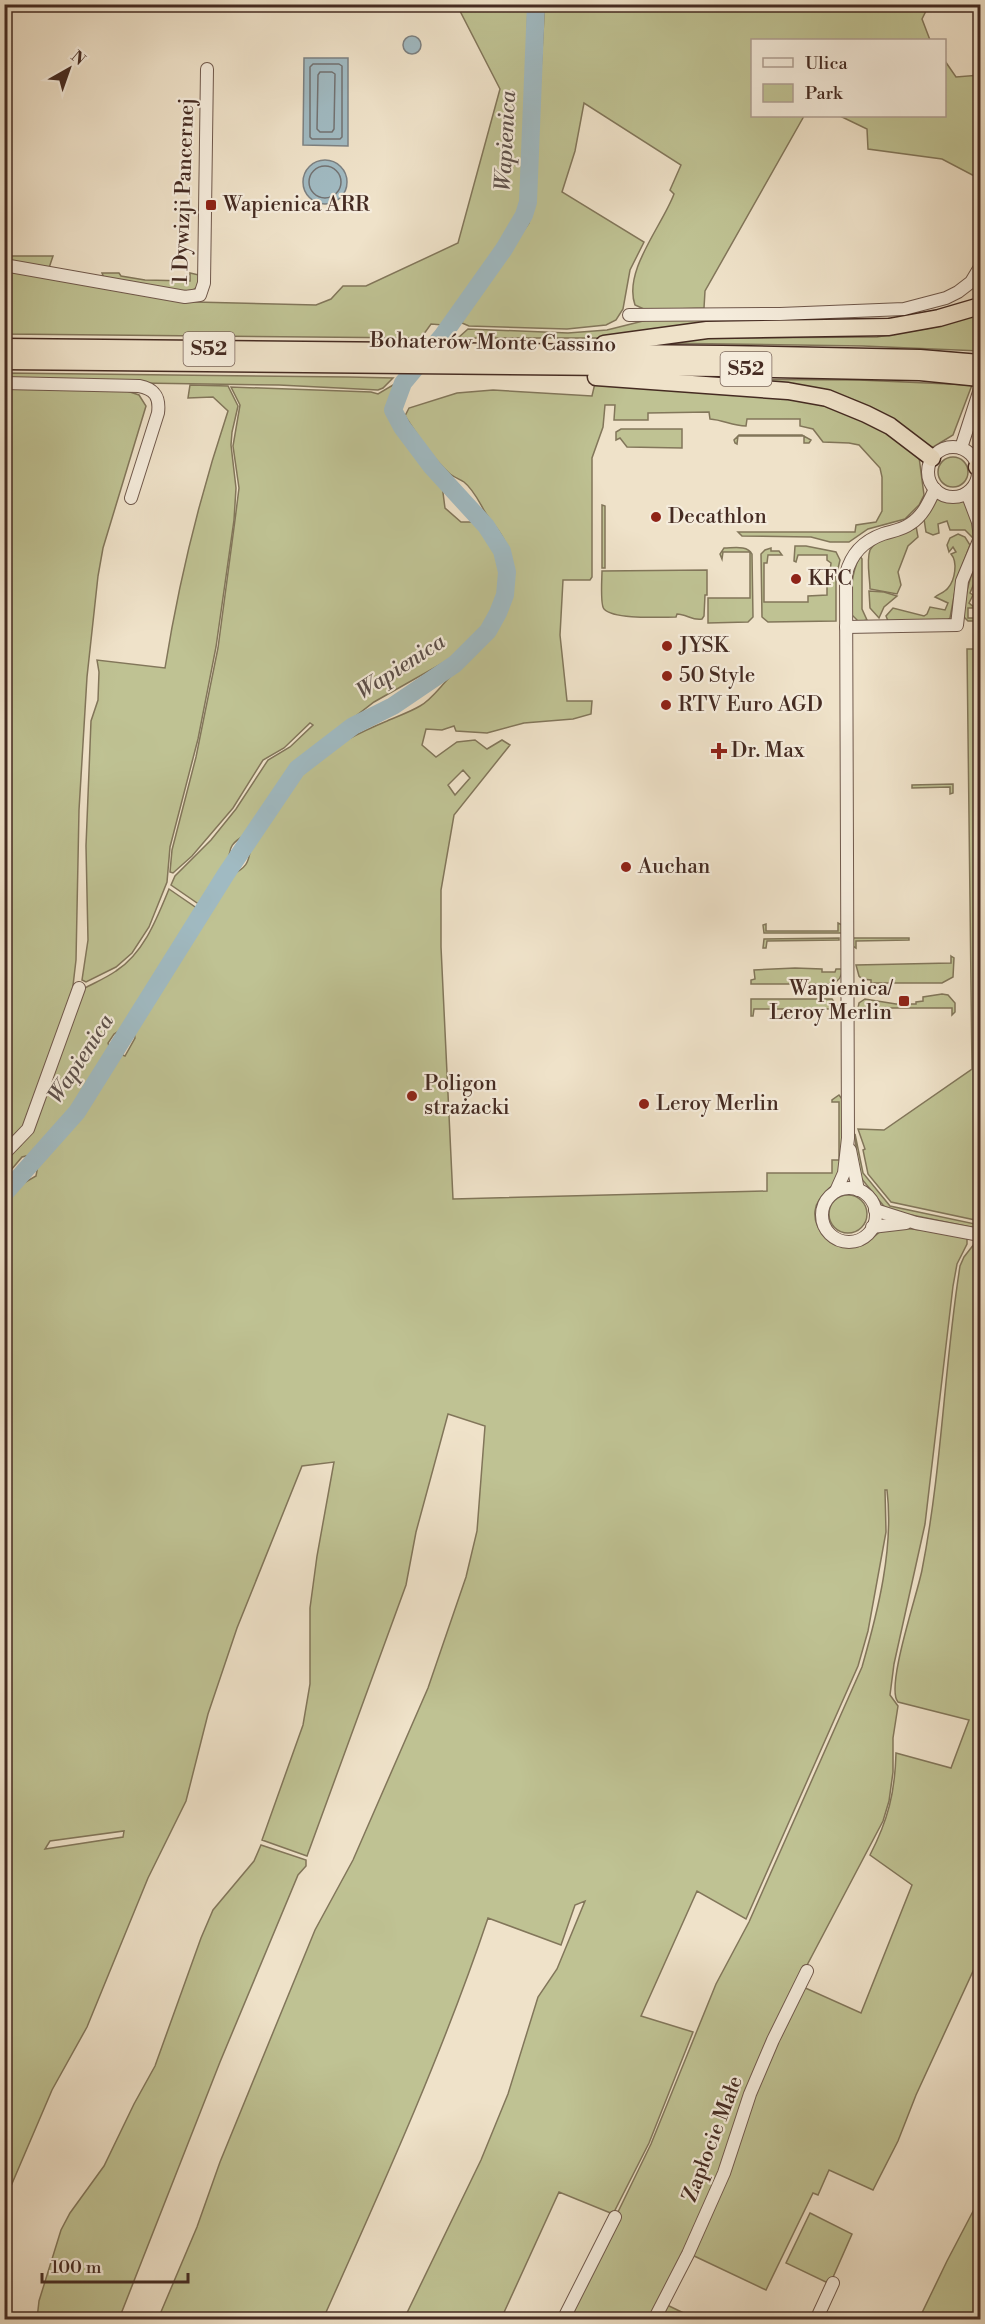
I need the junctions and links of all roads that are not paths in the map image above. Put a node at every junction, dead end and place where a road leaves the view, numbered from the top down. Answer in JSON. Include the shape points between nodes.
{"nodes":[{"id":1,"x":207,"y":69,"type":"dead end"},
{"id":2,"x":4,"y":265,"type":"edge"},
{"id":3,"x":981,"y":267,"type":"edge"},
{"id":4,"x":981,"y":306,"type":"edge"},
{"id":5,"x":629,"y":315,"type":"dead end"},
{"id":6,"x":4,"y":346,"type":"edge"},
{"id":7,"x":542,"y":352,"type":"junction"},
{"id":8,"x":4,"y":361,"type":"edge"},
{"id":9,"x":981,"y":363,"type":"edge"},
{"id":10,"x":512,"y":366,"type":"junction"},
{"id":11,"x":981,"y":378,"type":"edge"},
{"id":12,"x":4,"y":383,"type":"edge"},
{"id":13,"x":979,"y":394,"type":"edge"},
{"id":14,"x":961,"y":448,"type":"junction"},
{"id":15,"x":932,"y":458,"type":"junction"},
{"id":16,"x":979,"y":466,"type":"edge"},
{"id":17,"x":935,"y":489,"type":"junction"},
{"id":18,"x":967,"y":492,"type":"junction"},
{"id":19,"x":131,"y":498,"type":"dead end"},
{"id":20,"x":846,"y":627,"type":"junction"},
{"id":21,"x":79,"y":988,"type":"dead end"},
{"id":22,"x":848,"y":1138,"type":"junction"},
{"id":23,"x":4,"y":1154,"type":"edge"},
{"id":24,"x":858,"y":1190,"type":"junction"},
{"id":25,"x":836,"y":1191,"type":"junction"},
{"id":26,"x":875,"y":1210,"type":"junction"},
{"id":27,"x":916,"y":1223,"type":"junction"},
{"id":28,"x":872,"y":1227,"type":"junction"},
{"id":29,"x":981,"y":1235,"type":"edge"},
{"id":30,"x":807,"y":1971,"type":"dead end"},
{"id":31,"x":615,"y":2217,"type":"dead end"},
{"id":32,"x":833,"y":2283,"type":"dead end"},
{"id":33,"x":564,"y":2319,"type":"edge"},
{"id":34,"x":654,"y":2319,"type":"edge"},
{"id":35,"x":816,"y":2319,"type":"edge"}],
"edges":[{"from":1,"to":2,"type":"street","name":"1 Dywizji Pancernej","via":[[204,283],[200,295],[185,297]]},
{"from":3,"to":5,"type":"street","via":[[958,292],[904,309]]},
{"from":4,"to":7,"type":"highway","via":[[889,327],[706,330]]},
{"from":6,"to":7,"type":"highway","name":"Bohaterów Monte Cassino","number":"S52"},
{"from":7,"to":9,"type":"highway","name":"Bohaterów Monte Cassino","number":"S52","via":[[908,358]]},
{"from":8,"to":10,"type":"highway","name":"Bohaterów Monte Cassino","number":"S52"},
{"from":10,"to":11,"type":"highway","name":"Bohaterów Monte Cassino","number":"S52","via":[[920,372]]},
{"from":10,"to":15,"type":"highway","via":[[608,378],[788,391],[827,398],[890,426]]},
{"from":12,"to":19,"type":"street","via":[[139,386],[156,393],[158,413]]},
{"from":13,"to":14,"type":"street"},
{"from":14,"to":15,"type":"street","via":[[948,447]]},
{"from":14,"to":16,"type":"street"},
{"from":15,"to":17,"type":"street","via":[[928,471]]},
{"from":16,"to":18,"type":"street"},
{"from":17,"to":18,"type":"street","via":[[952,497]]},
{"from":17,"to":20,"type":"street","via":[[923,512],[910,525],[871,540],[852,557],[846,574]]},
{"from":18,"to":20,"type":"street","via":[[980,538],[962,581],[957,625]]},
{"from":20,"to":22,"type":"street"},
{"from":21,"to":23,"type":"street","via":[[28,1129]]},
{"from":22,"to":24,"type":"street"},
{"from":22,"to":25,"type":"street","via":[[844,1173]]},
{"from":24,"to":25,"type":"street"},
{"from":24,"to":26,"type":"street","via":[[872,1201]]},
{"from":25,"to":28,"type":"street","via":[[824,1204],[826,1230],[850,1241],[867,1234]]},
{"from":26,"to":27,"type":"street"},
{"from":26,"to":28,"type":"street"},
{"from":27,"to":28,"type":"street"},
{"from":27,"to":29,"type":"street"},
{"from":30,"to":34,"type":"street","name":"Zapłocie Małe","via":[[750,2094],[724,2173]]},
{"from":31,"to":33,"type":"street"},
{"from":32,"to":35,"type":"street"}]}
